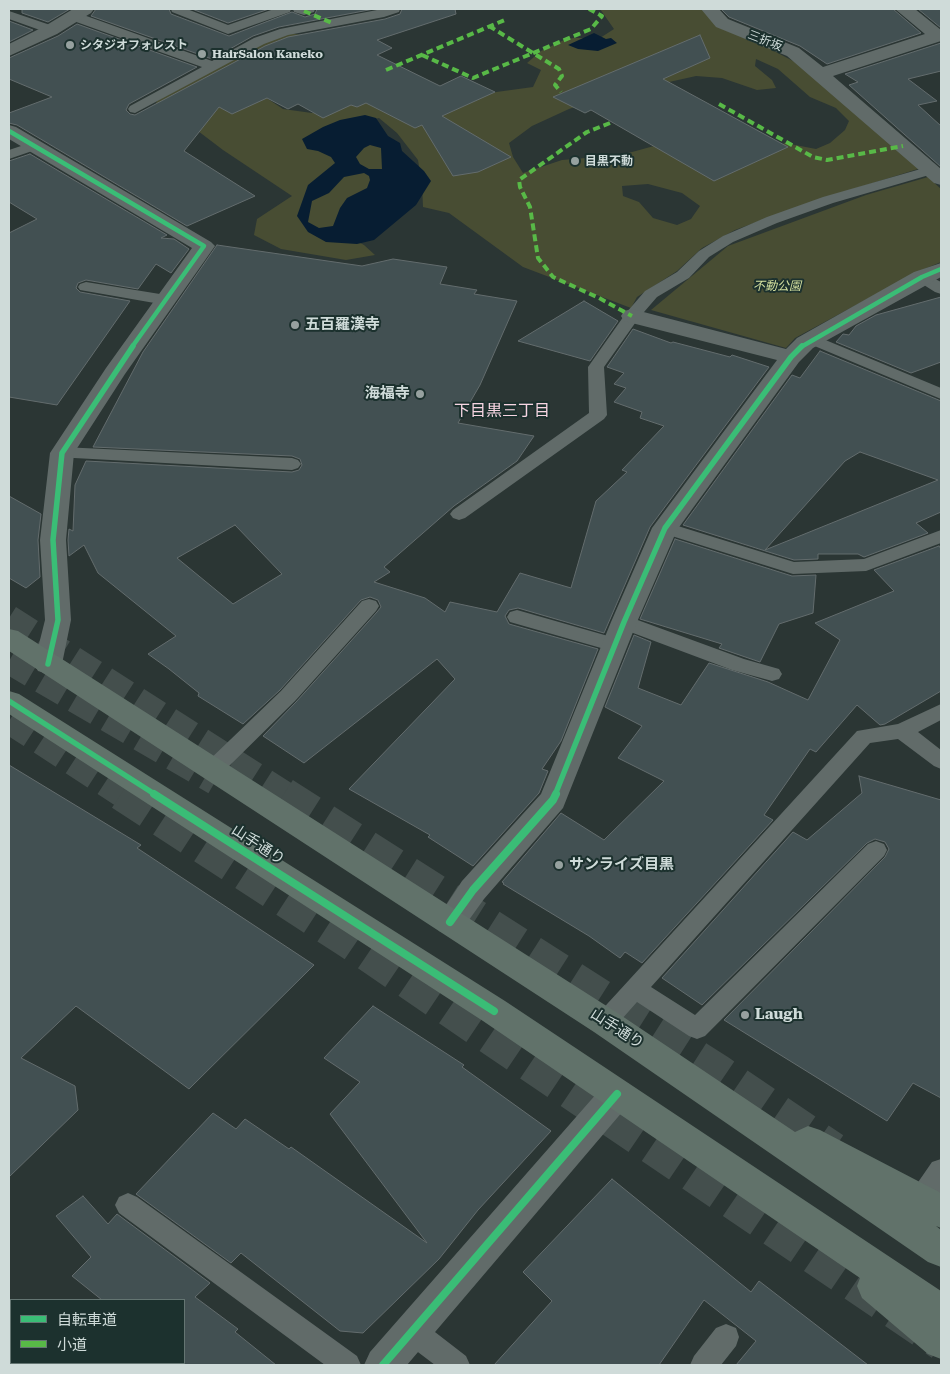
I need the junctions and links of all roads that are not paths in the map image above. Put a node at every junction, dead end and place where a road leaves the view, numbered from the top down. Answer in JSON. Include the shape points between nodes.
{"nodes":[{"id":1,"x":177,"y":9,"type":"edge"},
{"id":2,"x":284,"y":9,"type":"edge"},
{"id":3,"x":299,"y":9,"type":"edge"},
{"id":4,"x":309,"y":9,"type":"edge"},
{"id":5,"x":394,"y":9,"type":"edge"},
{"id":6,"x":710,"y":9,"type":"edge"},
{"id":7,"x":904,"y":9,"type":"edge"},
{"id":8,"x":79,"y":12,"type":"edge"},
{"id":9,"x":9,"y":16,"type":"edge"},
{"id":10,"x":51,"y":30,"type":"junction"},
{"id":11,"x":940,"y":35,"type":"edge"},
{"id":12,"x":9,"y":51,"type":"edge"},
{"id":13,"x":212,"y":66,"type":"junction"},
{"id":14,"x":821,"y":74,"type":"junction"},
{"id":15,"x":135,"y":109,"type":"dead end"},
{"id":16,"x":9,"y":131,"type":"edge"},
{"id":17,"x":33,"y":146,"type":"junction"},
{"id":18,"x":9,"y":154,"type":"edge"},
{"id":19,"x":938,"y":172,"type":"edge"},
{"id":20,"x":935,"y":278,"type":"edge"},
{"id":21,"x":86,"y":287,"type":"dead end"},
{"id":22,"x":166,"y":300,"type":"junction"},
{"id":23,"x":632,"y":316,"type":"junction"},
{"id":24,"x":811,"y":339,"type":"junction"},
{"id":25,"x":791,"y":357,"type":"junction"},
{"id":26,"x":941,"y":394,"type":"edge"},
{"id":27,"x":62,"y":453,"type":"junction"},
{"id":28,"x":292,"y":464,"type":"dead end"},
{"id":29,"x":460,"y":514,"type":"dead end"},
{"id":30,"x":665,"y":528,"type":"junction"},
{"id":31,"x":941,"y":536,"type":"edge"},
{"id":32,"x":368,"y":606,"type":"dead end"},
{"id":33,"x":517,"y":616,"type":"dead end"},
{"id":34,"x":620,"y":634,"type":"junction"},
{"id":35,"x":9,"y":638,"type":"edge"},
{"id":36,"x":48,"y":664,"type":"junction"},
{"id":37,"x":772,"y":674,"type":"dead end"},
{"id":38,"x":9,"y":701,"type":"edge"},
{"id":39,"x":941,"y":711,"type":"edge"},
{"id":40,"x":902,"y":732,"type":"junction"},
{"id":41,"x":941,"y":760,"type":"edge"},
{"id":42,"x":213,"y":769,"type":"junction"},
{"id":43,"x":876,"y":850,"type":"dead end"},
{"id":44,"x":450,"y":922,"type":"junction"},
{"id":45,"x":636,"y":989,"type":"junction"},
{"id":46,"x":605,"y":1022,"type":"junction"},
{"id":47,"x":700,"y":1084,"type":"junction"},
{"id":48,"x":617,"y":1094,"type":"junction"},
{"id":49,"x":941,"y":1170,"type":"edge"},
{"id":50,"x":765,"y":1194,"type":"junction"},
{"id":51,"x":128,"y":1205,"type":"dead end"},
{"id":52,"x":931,"y":1206,"type":"edge"},
{"id":53,"x":941,"y":1250,"type":"edge"},
{"id":54,"x":941,"y":1312,"type":"edge"},
{"id":55,"x":412,"y":1331,"type":"junction"},
{"id":56,"x":726,"y":1337,"type":"dead end"},
{"id":57,"x":941,"y":1341,"type":"edge"},
{"id":58,"x":347,"y":1365,"type":"edge"},
{"id":59,"x":383,"y":1365,"type":"edge"},
{"id":60,"x":456,"y":1365,"type":"edge"},
{"id":61,"x":704,"y":1365,"type":"edge"}],
"edges":[{"from":1,"to":2,"type":"lane","via":[[228,30]]},
{"from":3,"to":4,"type":"lane"},
{"from":5,"to":13,"type":"lane","via":[[285,32],[258,41]]},
{"from":6,"to":14,"type":"street","name":"三折坂","via":[[722,23],[793,52]]},
{"from":7,"to":11,"type":"street"},
{"from":8,"to":10,"type":"street"},
{"from":8,"to":13,"type":"lane"},
{"from":9,"to":10,"type":"lane"},
{"from":10,"to":12,"type":"street"},
{"from":11,"to":14,"type":"street"},
{"from":13,"to":15,"type":"lane"},
{"from":14,"to":19,"type":"street","name":"三折坂"},
{"from":16,"to":17,"type":"street"},
{"from":17,"to":18,"type":"lane"},
{"from":17,"to":22,"type":"street","via":[[204,246]]},
{"from":19,"to":23,"type":"lane","via":[[828,200],[728,239],[704,254],[683,275],[651,294]]},
{"from":20,"to":24,"type":"street"},
{"from":21,"to":22,"type":"lane"},
{"from":22,"to":27,"type":"street"},
{"from":23,"to":25,"type":"street"},
{"from":23,"to":29,"type":"lane","via":[[596,368],[598,415]]},
{"from":24,"to":25,"type":"street"},
{"from":24,"to":26,"type":"lane"},
{"from":25,"to":30,"type":"street"},
{"from":27,"to":28,"type":"lane"},
{"from":27,"to":36,"type":"street","via":[[53,540],[58,620]]},
{"from":30,"to":31,"type":"lane","via":[[793,568],[866,565]]},
{"from":30,"to":34,"type":"street"},
{"from":32,"to":42,"type":"lane","via":[[288,696]]},
{"from":33,"to":34,"type":"lane"},
{"from":34,"to":37,"type":"lane"},
{"from":34,"to":44,"type":"street","via":[[553,800],[473,890]]},
{"from":35,"to":36,"type":"main road","name":"山手通り"},
{"from":36,"to":42,"type":"main road","name":"山手通り"},
{"from":38,"to":48,"type":"main road","name":"山手通り","via":[[494,1011]]},
{"from":39,"to":40,"type":"lane"},
{"from":40,"to":41,"type":"lane"},
{"from":40,"to":45,"type":"lane","via":[[864,736]]},
{"from":42,"to":44,"type":"main road","name":"山手通り"},
{"from":43,"to":45,"type":"lane","via":[[696,1029]]},
{"from":44,"to":46,"type":"main road","name":"山手通り"},
{"from":45,"to":46,"type":"lane"},
{"from":46,"to":47,"type":"main road","name":"山手通り"},
{"from":47,"to":52,"type":"main road"},
{"from":47,"to":53,"type":"main road","name":"山手通り"},
{"from":48,"to":50,"type":"main road","name":"山手通り"},
{"from":48,"to":55,"type":"street"},
{"from":49,"to":52,"type":"lane"},
{"from":50,"to":54,"type":"main road","name":"山手通り"},
{"from":50,"to":57,"type":"main road"},
{"from":51,"to":58,"type":"lane"},
{"from":55,"to":59,"type":"street"},
{"from":55,"to":60,"type":"lane"},
{"from":56,"to":61,"type":"lane"}]}
